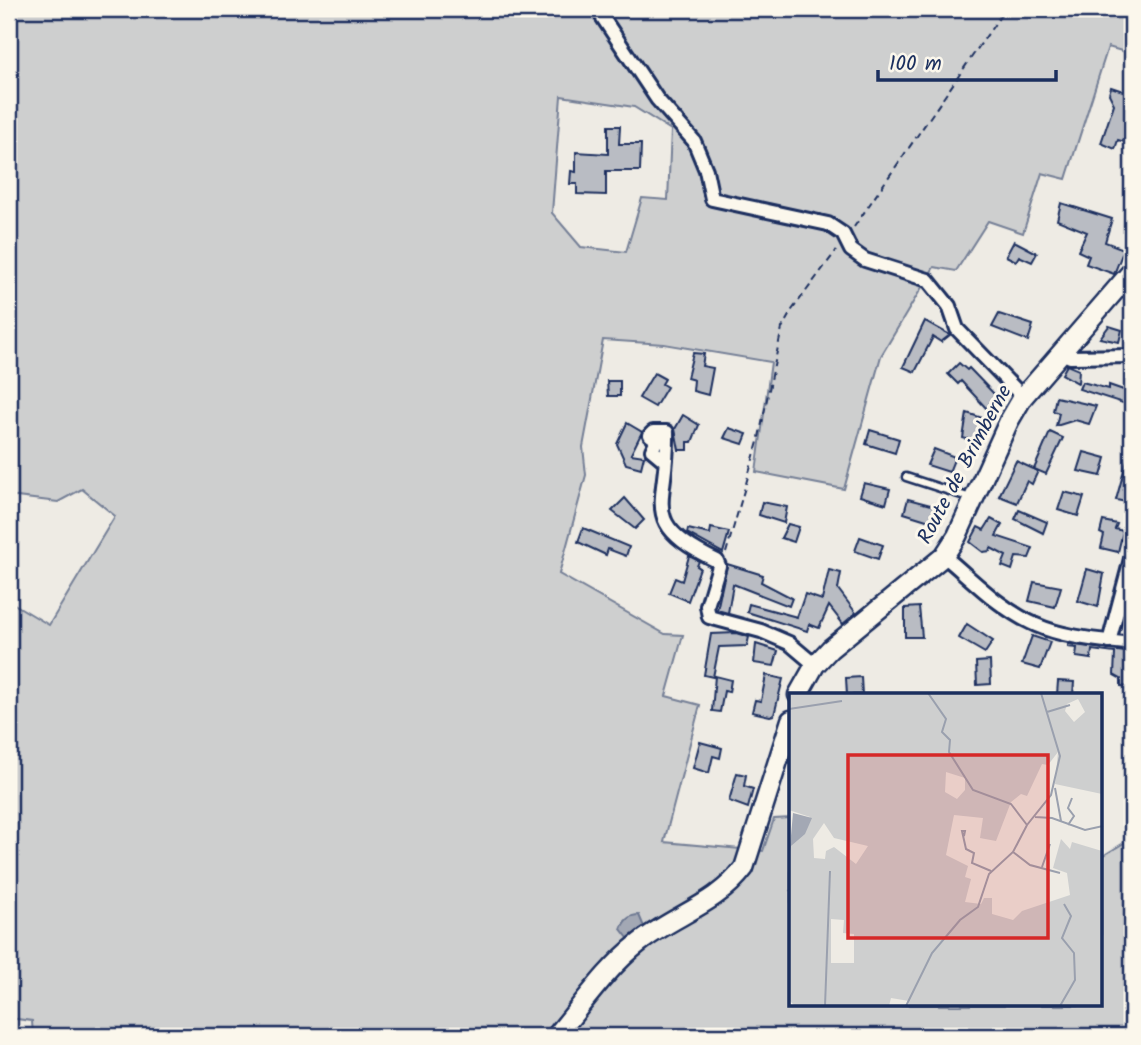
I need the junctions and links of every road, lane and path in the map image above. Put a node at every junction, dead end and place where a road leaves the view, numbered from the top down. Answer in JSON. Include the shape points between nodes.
{"nodes":[{"id":1,"x":597,"y":9,"type":"edge"},
{"id":2,"x":1005,"y":9,"type":"edge"},
{"id":3,"x":846,"y":239,"type":"junction"},
{"id":4,"x":1132,"y":271,"type":"edge"},
{"id":5,"x":1062,"y":353,"type":"junction"},
{"id":6,"x":1132,"y":356,"type":"edge"},
{"id":7,"x":1023,"y":397,"type":"junction"},
{"id":8,"x":664,"y":460,"type":"dead end"},
{"id":9,"x":906,"y":477,"type":"dead end"},
{"id":10,"x":974,"y":499,"type":"junction"},
{"id":11,"x":1132,"y":555,"type":"edge"},
{"id":12,"x":944,"y":556,"type":"junction"},
{"id":13,"x":724,"y":558,"type":"dead end"},
{"id":14,"x":1109,"y":642,"type":"junction"},
{"id":15,"x":1132,"y":644,"type":"edge"},
{"id":16,"x":815,"y":664,"type":"junction"},
{"id":17,"x":799,"y":693,"type":"edge"},
{"id":18,"x":787,"y":751,"type":"edge"},
{"id":19,"x":556,"y":1036,"type":"edge"}],
"edges":[{"from":1,"to":3,"type":"street","via":[[657,99],[694,141],[712,199],[828,225]]},
{"from":2,"to":3,"type":"path"},
{"from":3,"to":7,"type":"street","via":[[851,250],[865,260],[928,279],[949,306],[957,329]]},
{"from":3,"to":13,"type":"path","via":[[782,328],[758,442]]},
{"from":4,"to":5,"type":"street","name":"Route de Brimberne"},
{"from":5,"to":6,"type":"street","via":[[1070,357]]},
{"from":5,"to":7,"type":"street","name":"Route de Brimberne"},
{"from":7,"to":10,"type":"street","name":"Route de Brimberne"},
{"from":8,"to":16,"type":"street","via":[[662,513],[672,534],[719,566],[707,606],[709,617],[789,643]]},
{"from":9,"to":10,"type":"lane"},
{"from":10,"to":12,"type":"street","name":"Route de Brimberne"},
{"from":11,"to":14,"type":"street"},
{"from":12,"to":14,"type":"street","via":[[1005,608],[1036,625]]},
{"from":12,"to":16,"type":"street","name":"Route de Brimberne"},
{"from":14,"to":15,"type":"street"},
{"from":16,"to":17,"type":"street","name":"Route de Brimberne"},
{"from":18,"to":19,"type":"street","via":[[744,868],[730,886],[638,943]]}]}
